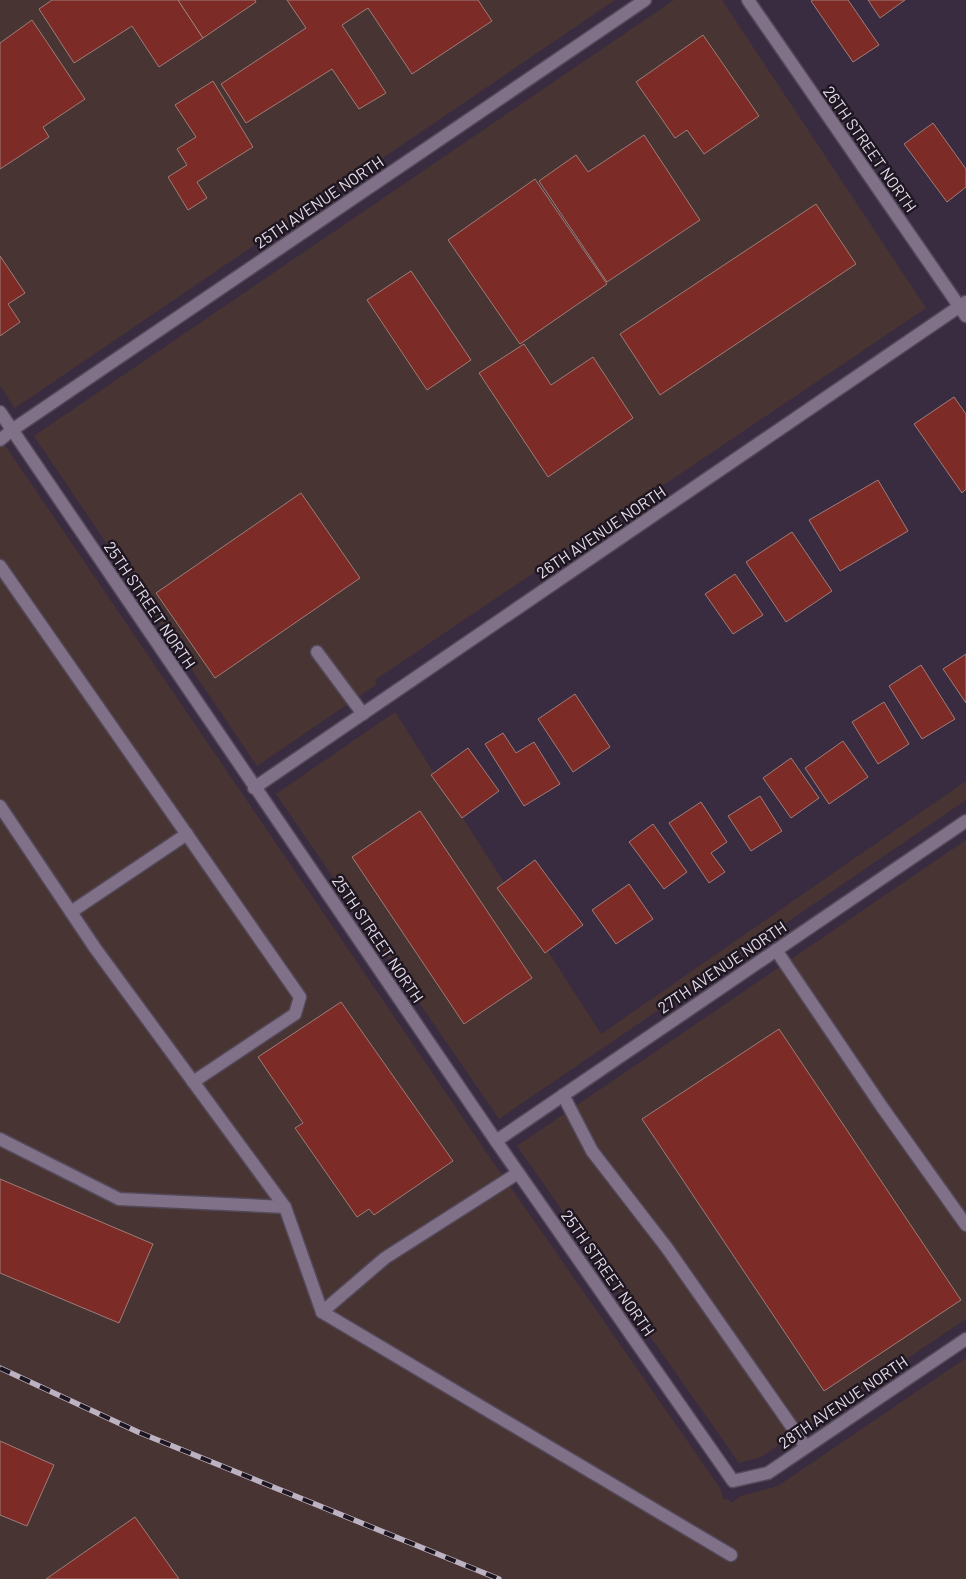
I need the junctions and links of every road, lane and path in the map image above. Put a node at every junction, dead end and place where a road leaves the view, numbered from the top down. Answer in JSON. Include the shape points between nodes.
{"nodes":[{"id":1,"x":645,"y":0,"type":"edge"},
{"id":2,"x":748,"y":0,"type":"edge"},
{"id":3,"x":964,"y":308,"type":"edge"},
{"id":4,"x":0,"y":412,"type":"edge"},
{"id":5,"x":12,"y":430,"type":"junction"},
{"id":6,"x":0,"y":440,"type":"edge"},
{"id":7,"x":0,"y":566,"type":"edge"},
{"id":8,"x":317,"y":652,"type":"dead end"},
{"id":9,"x":364,"y":714,"type":"junction"},
{"id":10,"x":254,"y":788,"type":"junction"},
{"id":11,"x":0,"y":806,"type":"edge"},
{"id":12,"x":966,"y":820,"type":"edge"},
{"id":13,"x":187,"y":834,"type":"junction"},
{"id":14,"x":71,"y":912,"type":"junction"},
{"id":15,"x":776,"y":950,"type":"junction"},
{"id":16,"x":193,"y":1082,"type":"junction"},
{"id":17,"x":563,"y":1095,"type":"junction"},
{"id":18,"x":0,"y":1139,"type":"edge"},
{"id":19,"x":496,"y":1140,"type":"junction"},
{"id":20,"x":518,"y":1173,"type":"junction"},
{"id":21,"x":285,"y":1207,"type":"junction"},
{"id":22,"x":966,"y":1225,"type":"edge"},
{"id":23,"x":322,"y":1312,"type":"junction"},
{"id":24,"x":966,"y":1339,"type":"edge"},
{"id":25,"x":806,"y":1448,"type":"junction"},
{"id":26,"x":733,"y":1481,"type":"joint"},
{"id":27,"x":730,"y":1555,"type":"dead end"}],
"edges":[{"from":1,"to":5,"type":"street","name":"25TH AVENUE NORTH"},
{"from":2,"to":3,"type":"street","name":"26TH STREET NORTH"},
{"from":3,"to":9,"type":"street","name":"26TH AVENUE NORTH"},
{"from":4,"to":5,"type":"street","name":"25TH STREET NORTH"},
{"from":5,"to":6,"type":"street","name":"25TH AVENUE NORTH"},
{"from":5,"to":10,"type":"street","name":"25TH STREET NORTH"},
{"from":7,"to":13,"type":"street"},
{"from":8,"to":9,"type":"street"},
{"from":9,"to":10,"type":"street","name":"26TH AVENUE NORTH"},
{"from":10,"to":19,"type":"street","name":"25TH STREET NORTH"},
{"from":11,"to":14,"type":"street"},
{"from":12,"to":15,"type":"street","name":"27TH AVENUE NORTH"},
{"from":13,"to":14,"type":"street"},
{"from":13,"to":16,"type":"street","via":[[300,997],[295,1014]]},
{"from":14,"to":16,"type":"street"},
{"from":15,"to":17,"type":"street","name":"27TH AVENUE NORTH"},
{"from":15,"to":22,"type":"street"},
{"from":16,"to":21,"type":"street"},
{"from":17,"to":19,"type":"street","name":"27TH AVENUE NORTH"},
{"from":17,"to":25,"type":"street","via":[[592,1151],[667,1248]]},
{"from":18,"to":21,"type":"street","via":[[119,1198]]},
{"from":19,"to":20,"type":"street","name":"25TH STREET NORTH"},
{"from":20,"to":23,"type":"street","via":[[385,1258]]},
{"from":20,"to":26,"type":"street","name":"25TH STREET NORTH"},
{"from":21,"to":23,"type":"street"},
{"from":23,"to":27,"type":"street"},
{"from":24,"to":25,"type":"street","name":"28TH AVENUE NORTH"},
{"from":25,"to":26,"type":"street","name":"28TH AVENUE NORTH","via":[[768,1472]]}]}
